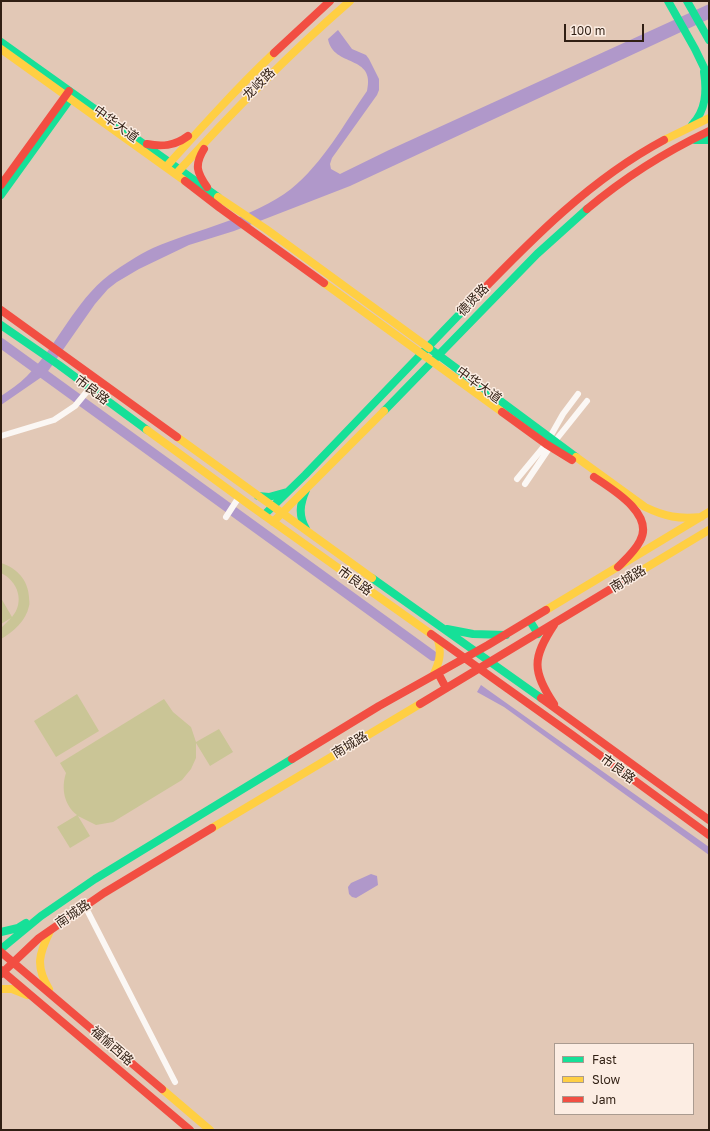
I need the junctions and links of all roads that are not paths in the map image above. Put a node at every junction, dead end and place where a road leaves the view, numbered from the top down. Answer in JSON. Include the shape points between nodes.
{"nodes":[{"id":1,"x":330,"y":1,"type":"edge"},
{"id":2,"x":350,"y":1,"type":"edge"},
{"id":3,"x":668,"y":1,"type":"edge"},
{"id":4,"x":688,"y":1,"type":"edge"},
{"id":5,"x":709,"y":40,"type":"edge"},
{"id":6,"x":1,"y":42,"type":"edge"},
{"id":7,"x":1,"y":49,"type":"edge"},
{"id":8,"x":701,"y":62,"type":"junction"},
{"id":9,"x":709,"y":78,"type":"edge"},
{"id":10,"x":70,"y":94,"type":"junction"},
{"id":11,"x":216,"y":111,"type":"junction"},
{"id":12,"x":709,"y":118,"type":"edge"},
{"id":13,"x":223,"y":122,"type":"junction"},
{"id":14,"x":688,"y":128,"type":"junction"},
{"id":15,"x":709,"y":132,"type":"edge"},
{"id":16,"x":690,"y":140,"type":"junction"},
{"id":17,"x":709,"y":140,"type":"edge"},
{"id":18,"x":144,"y":144,"type":"junction"},
{"id":19,"x":168,"y":165,"type":"junction"},
{"id":20,"x":178,"y":172,"type":"junction"},
{"id":21,"x":4,"y":174,"type":"edge"},
{"id":22,"x":1,"y":184,"type":"edge"},
{"id":23,"x":210,"y":191,"type":"junction"},
{"id":24,"x":1,"y":195,"type":"edge"},
{"id":25,"x":1,"y":310,"type":"edge"},
{"id":26,"x":1,"y":326,"type":"edge"},
{"id":27,"x":428,"y":347,"type":"junction"},
{"id":28,"x":421,"y":354,"type":"junction"},
{"id":29,"x":438,"y":355,"type":"junction"},
{"id":30,"x":432,"y":361,"type":"junction"},
{"id":31,"x":454,"y":372,"type":"junction"},
{"id":32,"x":88,"y":391,"type":"junction"},
{"id":33,"x":578,"y":394,"type":"dead end"},
{"id":34,"x":587,"y":400,"type":"dead end"},
{"id":35,"x":1,"y":436,"type":"edge"},
{"id":36,"x":550,"y":442,"type":"junction"},
{"id":37,"x":517,"y":479,"type":"dead end"},
{"id":38,"x":525,"y":484,"type":"dead end"},
{"id":39,"x":306,"y":490,"type":"junction"},
{"id":40,"x":287,"y":492,"type":"junction"},
{"id":41,"x":258,"y":496,"type":"junction"},
{"id":42,"x":238,"y":500,"type":"junction"},
{"id":43,"x":633,"y":502,"type":"junction"},
{"id":44,"x":272,"y":506,"type":"junction"},
{"id":45,"x":709,"y":512,"type":"edge"},
{"id":46,"x":282,"y":513,"type":"junction"},
{"id":47,"x":264,"y":515,"type":"junction"},
{"id":48,"x":226,"y":517,"type":"dead end"},
{"id":49,"x":701,"y":517,"type":"junction"},
{"id":50,"x":273,"y":522,"type":"junction"},
{"id":51,"x":709,"y":530,"type":"edge"},
{"id":52,"x":308,"y":532,"type":"junction"},
{"id":53,"x":618,"y":567,"type":"junction"},
{"id":54,"x":530,"y":621,"type":"junction"},
{"id":55,"x":554,"y":624,"type":"junction"},
{"id":56,"x":443,"y":628,"type":"junction"},
{"id":57,"x":538,"y":634,"type":"junction"},
{"id":58,"x":506,"y":635,"type":"junction"},
{"id":59,"x":438,"y":640,"type":"junction"},
{"id":60,"x":476,"y":652,"type":"junction"},
{"id":61,"x":464,"y":658,"type":"junction"},
{"id":62,"x":490,"y":662,"type":"junction"},
{"id":63,"x":479,"y":669,"type":"junction"},
{"id":64,"x":435,"y":675,"type":"junction"},
{"id":65,"x":446,"y":688,"type":"junction"},
{"id":66,"x":559,"y":711,"type":"junction"},
{"id":67,"x":709,"y":820,"type":"edge"},
{"id":68,"x":709,"y":835,"type":"edge"},
{"id":69,"x":85,"y":906,"type":"junction"},
{"id":70,"x":41,"y":916,"type":"junction"},
{"id":71,"x":52,"y":928,"type":"junction"},
{"id":72,"x":1,"y":932,"type":"edge"},
{"id":73,"x":1,"y":951,"type":"edge"},
{"id":74,"x":14,"y":962,"type":"junction"},
{"id":75,"x":2,"y":972,"type":"edge"},
{"id":76,"x":1,"y":989,"type":"edge"},
{"id":77,"x":42,"y":1004,"type":"junction"},
{"id":78,"x":63,"y":1004,"type":"junction"},
{"id":79,"x":175,"y":1082,"type":"dead end"},
{"id":80,"x":190,"y":1130,"type":"edge"},
{"id":81,"x":210,"y":1130,"type":"edge"}],
"edges":[{"from":1,"to":11,"type":"main road","name":"龙岐路"},
{"from":2,"to":13,"type":"main road","name":"龙岐路","via":[[294,50]]},
{"from":3,"to":8,"type":"main road"},
{"from":4,"to":5,"type":"main road"},
{"from":6,"to":10,"type":"main road","name":"中华大道"},
{"from":7,"to":10,"type":"main road","name":"中华大道"},
{"from":8,"to":9,"type":"main road"},
{"from":8,"to":14,"type":"main road","via":[[706,87],[705,100],[696,121]]},
{"from":10,"to":18,"type":"main road","name":"中华大道"},
{"from":10,"to":19,"type":"main road","name":"中华大道"},
{"from":10,"to":21,"type":"main road"},
{"from":10,"to":24,"type":"main road"},
{"from":11,"to":18,"type":"main road","via":[[181,142],[163,146]]},
{"from":11,"to":19,"type":"main road","name":"龙岐路"},
{"from":12,"to":14,"type":"main road","name":"德贤路"},
{"from":13,"to":20,"type":"main road","name":"龙岐路"},
{"from":13,"to":23,"type":"main road","via":[[197,162],[199,174]]},
{"from":14,"to":27,"type":"main road","name":"德贤路","via":[[632,159],[567,207],[527,244]]},
{"from":15,"to":16,"type":"main road","name":"德贤路"},
{"from":16,"to":17,"type":"main road"},
{"from":16,"to":29,"type":"main road","name":"德贤路","via":[[624,180],[576,218]]},
{"from":18,"to":19,"type":"main road","name":"中华大道"},
{"from":19,"to":20,"type":"main road","name":"中华大道"},
{"from":20,"to":23,"type":"main road","name":"中华大道"},
{"from":20,"to":28,"type":"main road","name":"中华大道","via":[[222,209]]},
{"from":21,"to":22,"type":"main road"},
{"from":23,"to":27,"type":"main road","name":"中华大道"},
{"from":25,"to":41,"type":"main road","name":"市良路"},
{"from":26,"to":32,"type":"main road","name":"市良路","via":[[59,365]]},
{"from":27,"to":28,"type":"main road","name":"德贤路"},
{"from":27,"to":29,"type":"main road","name":"中华大道"},
{"from":28,"to":30,"type":"main road","name":"中华大道"},
{"from":28,"to":40,"type":"main road","name":"德贤路"},
{"from":29,"to":30,"type":"main road","name":"德贤路"},
{"from":29,"to":31,"type":"main road","name":"中华大道"},
{"from":30,"to":31,"type":"main road","name":"中华大道"},
{"from":30,"to":39,"type":"main road","name":"德贤路"},
{"from":31,"to":36,"type":"main road","name":"中华大道"},
{"from":32,"to":35,"type":"street","via":[[75,406],[54,420]]},
{"from":32,"to":42,"type":"main road","name":"市良路"},
{"from":33,"to":36,"type":"street","via":[[563,414]]},
{"from":34,"to":36,"type":"street"},
{"from":36,"to":37,"type":"street"},
{"from":36,"to":38,"type":"street"},
{"from":36,"to":43,"type":"main road","name":"中华大道"},
{"from":39,"to":46,"type":"main road","name":"德贤路"},
{"from":39,"to":52,"type":"main road","via":[[299,509]]},
{"from":40,"to":41,"type":"main road","via":[[269,497]]},
{"from":40,"to":44,"type":"main road","name":"德贤路"},
{"from":41,"to":44,"type":"main road","name":"市良路"},
{"from":42,"to":47,"type":"main road","name":"市良路"},
{"from":42,"to":48,"type":"street"},
{"from":43,"to":49,"type":"main road","name":"中华大道","via":[[674,519]]},
{"from":43,"to":53,"type":"main road","name":"中华大道","via":[[644,528],[642,538]]},
{"from":44,"to":46,"type":"main road","name":"市良路"},
{"from":44,"to":47,"type":"main road","name":"德贤路"},
{"from":45,"to":49,"type":"main road","name":"南城路"},
{"from":46,"to":50,"type":"main road","name":"德贤路"},
{"from":46,"to":52,"type":"main road","name":"市良路"},
{"from":47,"to":50,"type":"main road","name":"市良路"},
{"from":49,"to":53,"type":"main road","name":"南城路"},
{"from":50,"to":59,"type":"main road","name":"市良路"},
{"from":51,"to":55,"type":"main road","name":"南城路"},
{"from":52,"to":56,"type":"main road","name":"市良路"},
{"from":53,"to":54,"type":"main road","name":"南城路"},
{"from":54,"to":57,"type":"main road"},
{"from":54,"to":58,"type":"main road","name":"南城路"},
{"from":55,"to":57,"type":"main road","name":"南城路"},
{"from":55,"to":66,"type":"main road","via":[[540,646],[537,672],[543,689]]},
{"from":56,"to":58,"type":"main road","via":[[473,634]]},
{"from":56,"to":60,"type":"main road","name":"市良路"},
{"from":57,"to":62,"type":"main road","name":"南城路"},
{"from":58,"to":60,"type":"main road","name":"南城路"},
{"from":59,"to":61,"type":"main road","name":"市良路"},
{"from":59,"to":64,"type":"main road","via":[[442,650]]},
{"from":60,"to":61,"type":"main road","name":"南城路"},
{"from":60,"to":62,"type":"main road","name":"市良路"},
{"from":61,"to":63,"type":"main road","name":"市良路"},
{"from":61,"to":64,"type":"main road","name":"南城路"},
{"from":62,"to":63,"type":"main road","name":"南城路"},
{"from":62,"to":66,"type":"main road","name":"市良路"},
{"from":63,"to":65,"type":"main road","name":"南城路"},
{"from":63,"to":68,"type":"main road","name":"市良路"},
{"from":64,"to":65,"type":"main road"},
{"from":64,"to":70,"type":"main road","name":"南城路","via":[[379,706],[101,876]]},
{"from":65,"to":69,"type":"main road","name":"南城路"},
{"from":66,"to":67,"type":"main road","name":"市良路"},
{"from":69,"to":71,"type":"main road","name":"南城路"},
{"from":69,"to":79,"type":"street"},
{"from":70,"to":72,"type":"main road","via":[[18,928]]},
{"from":70,"to":73,"type":"main road","name":"南城路"},
{"from":71,"to":74,"type":"main road","name":"南城路"},
{"from":71,"to":78,"type":"main road","via":[[40,955],[39,967],[50,992]]},
{"from":73,"to":74,"type":"main road","name":"福愉西路"},
{"from":74,"to":75,"type":"main road","name":"南城路"},
{"from":74,"to":78,"type":"main road","name":"福愉西路"},
{"from":75,"to":77,"type":"main road","name":"福愉西路"},
{"from":76,"to":77,"type":"main road","via":[[12,989]]},
{"from":77,"to":80,"type":"main road","name":"福愉西路"},
{"from":78,"to":81,"type":"main road","name":"福愉西路"}]}
